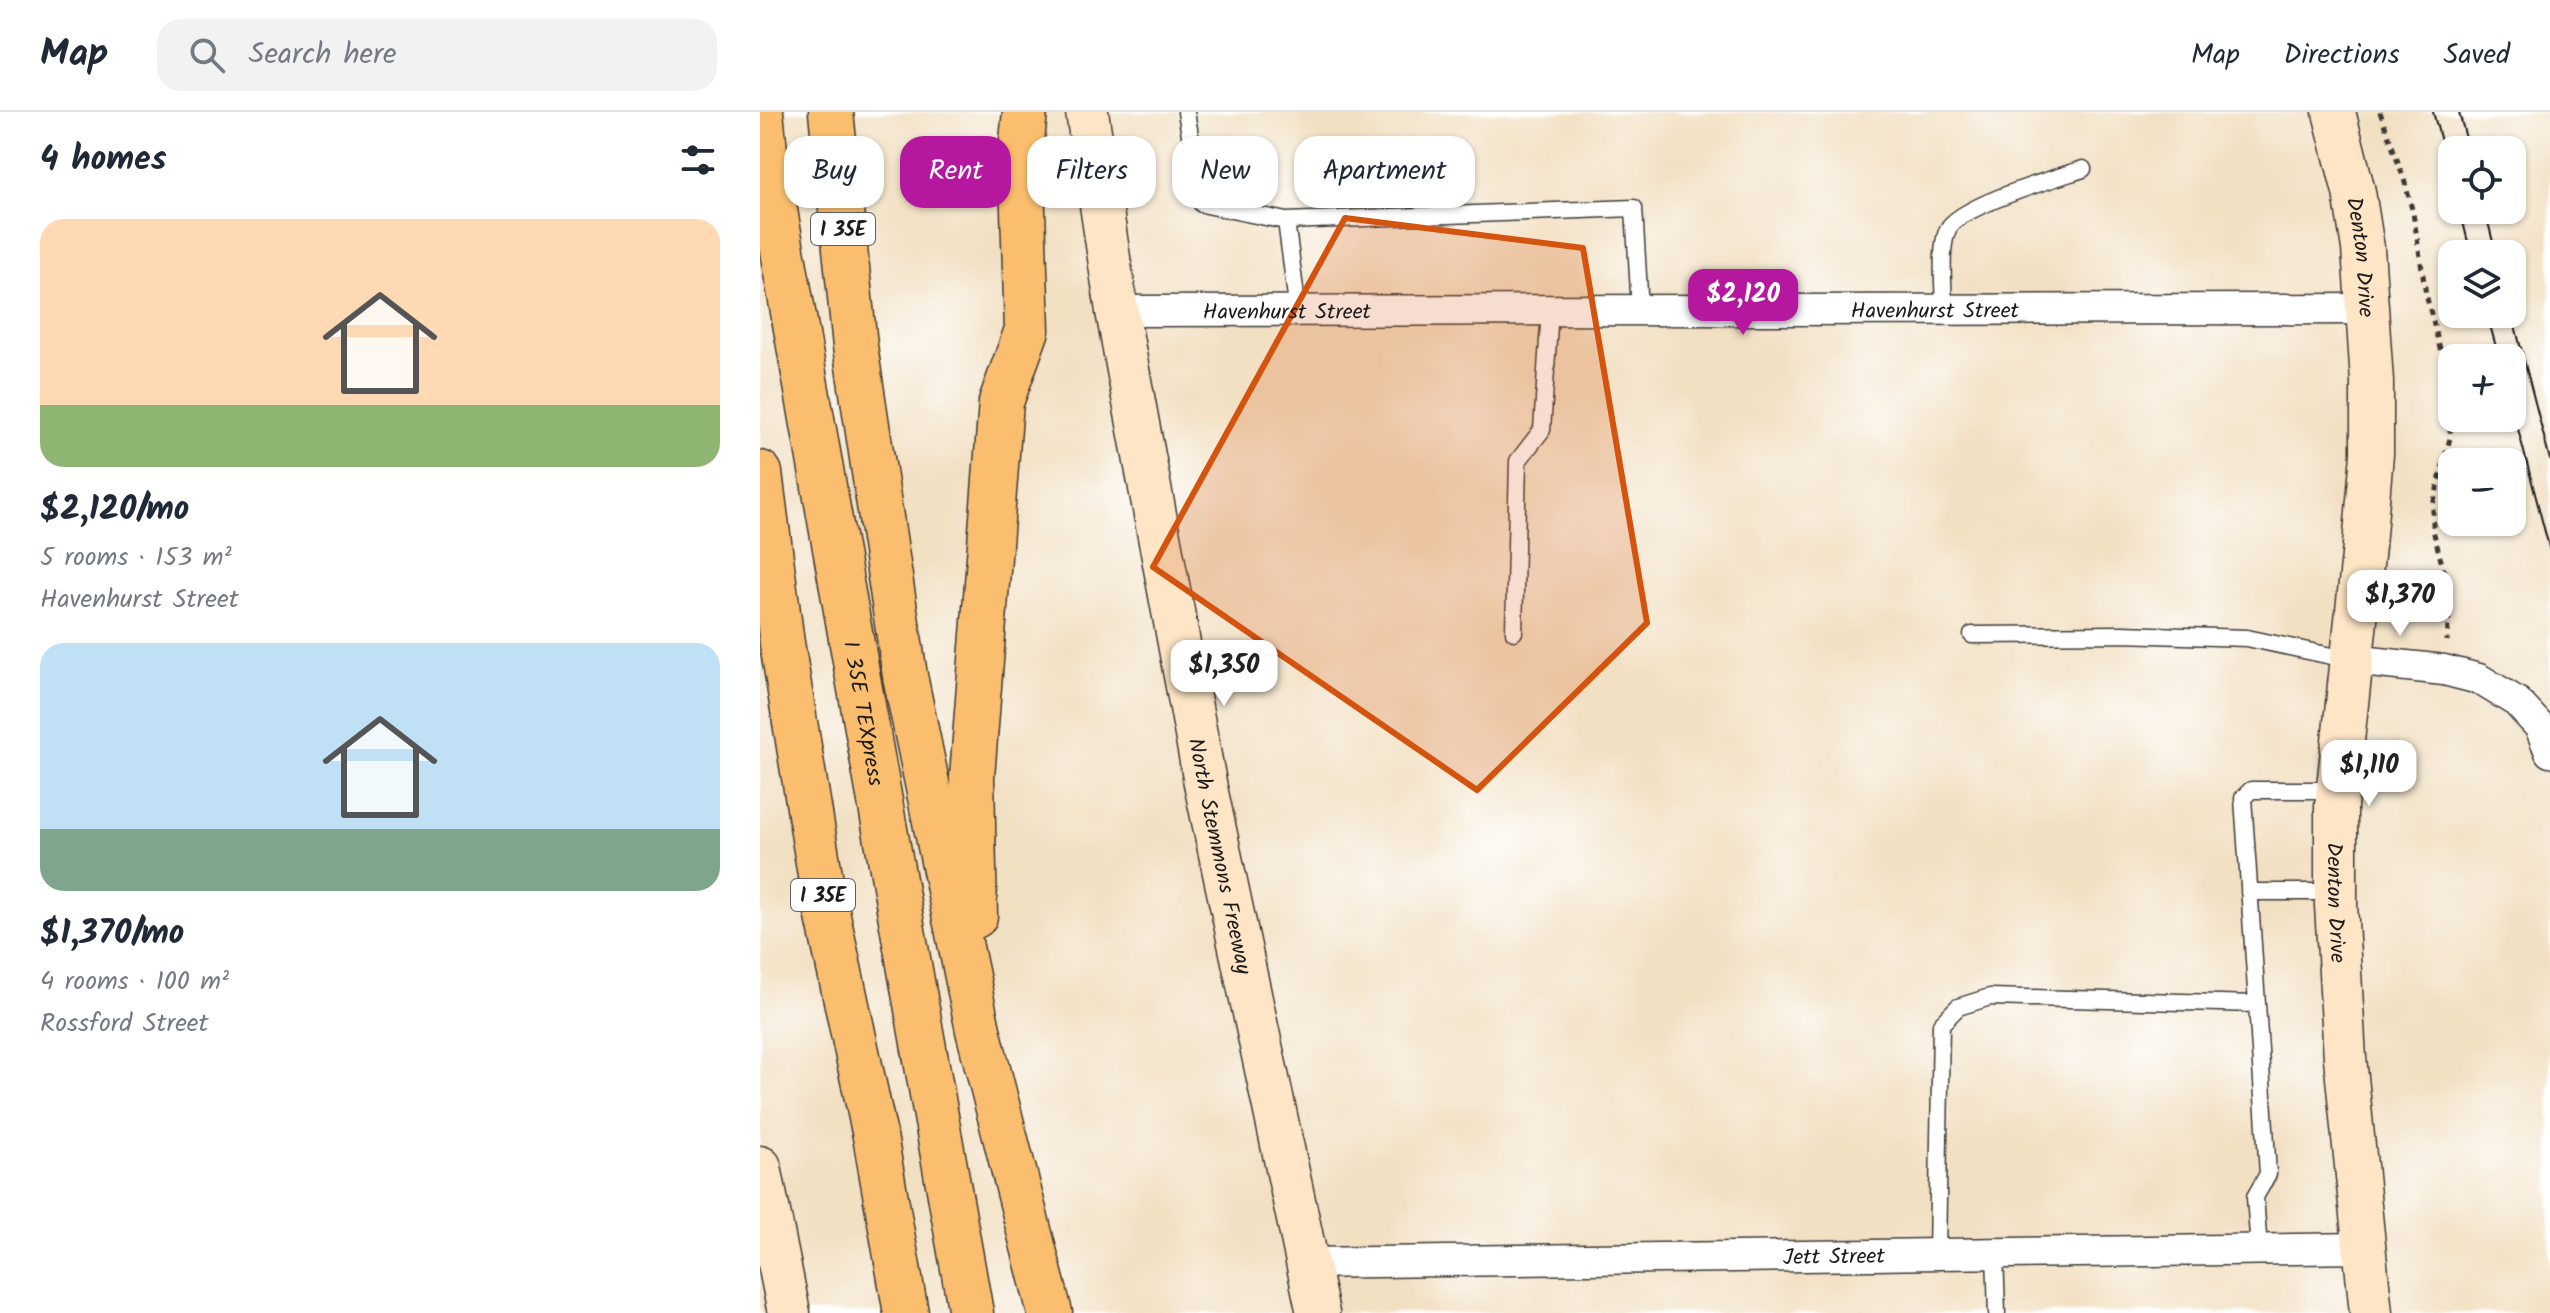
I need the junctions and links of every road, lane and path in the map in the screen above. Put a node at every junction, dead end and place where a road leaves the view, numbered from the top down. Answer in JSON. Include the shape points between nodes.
{"nodes":[{"id":1,"x":761,"y":112,"type":"edge"},
{"id":2,"x":831,"y":112,"type":"edge"},
{"id":3,"x":1025,"y":112,"type":"edge"},
{"id":4,"x":1087,"y":112,"type":"edge"},
{"id":5,"x":1186,"y":112,"type":"edge"},
{"id":6,"x":2334,"y":112,"type":"edge"},
{"id":7,"x":2380,"y":112,"type":"edge"},
{"id":8,"x":2083,"y":169,"type":"dead end"},
{"id":9,"x":1286,"y":221,"type":"junction"},
{"id":10,"x":2369,"y":309,"type":"junction"},
{"id":11,"x":1550,"y":310,"type":"junction"},
{"id":12,"x":1640,"y":310,"type":"junction"},
{"id":13,"x":1944,"y":310,"type":"junction"},
{"id":14,"x":1117,"y":311,"type":"junction"},
{"id":15,"x":1298,"y":312,"type":"junction"},
{"id":16,"x":760,"y":473,"type":"edge"},
{"id":17,"x":760,"y":592,"type":"edge"},
{"id":18,"x":1514,"y":632,"type":"dead end"},
{"id":19,"x":1972,"y":635,"type":"dead end"},
{"id":20,"x":782,"y":643,"type":"junction"},
{"id":21,"x":2352,"y":660,"type":"junction"},
{"id":22,"x":2444,"y":670,"type":"junction"},
{"id":23,"x":2550,"y":752,"type":"edge"},
{"id":24,"x":2338,"y":790,"type":"junction"},
{"id":25,"x":2249,"y":892,"type":"junction"},
{"id":26,"x":2336,"y":892,"type":"junction"},
{"id":27,"x":2257,"y":1004,"type":"junction"},
{"id":28,"x":978,"y":1030,"type":"junction"},
{"id":29,"x":760,"y":1167,"type":"edge"},
{"id":30,"x":2363,"y":1248,"type":"junction"},
{"id":31,"x":2259,"y":1249,"type":"junction"},
{"id":32,"x":1995,"y":1253,"type":"junction"},
{"id":33,"x":1937,"y":1254,"type":"junction"},
{"id":34,"x":1306,"y":1263,"type":"junction"},
{"id":35,"x":789,"y":1313,"type":"edge"},
{"id":36,"x":906,"y":1313,"type":"edge"},
{"id":37,"x":971,"y":1313,"type":"edge"},
{"id":38,"x":1050,"y":1313,"type":"edge"},
{"id":39,"x":1318,"y":1313,"type":"edge"},
{"id":40,"x":1997,"y":1313,"type":"edge"},
{"id":41,"x":2371,"y":1313,"type":"edge"}],
"edges":[{"from":1,"to":37,"type":"highway","name":"I 35E TEXpress"},
{"from":2,"to":28,"type":"highway","number":"I 35E","via":[[855,346],[905,676]]},
{"from":3,"to":28,"type":"highway","via":[[1021,150],[1027,330],[1001,402],[972,777]]},
{"from":4,"to":14,"type":"main road","name":"North Stemmons Freeway"},
{"from":5,"to":9,"type":"lane","via":[[1202,204]]},
{"from":6,"to":10,"type":"main road","name":"Denton Drive","via":[[2354,192]]},
{"from":7,"to":22,"type":"path","via":[[2413,213],[2450,403],[2450,438],[2433,505],[2433,530],[2450,595]]},
{"from":8,"to":13,"type":"lane","via":[[2005,196],[1961,216],[1949,228]]},
{"from":9,"to":12,"type":"lane","via":[[1634,208]]},
{"from":9,"to":15,"type":"lane"},
{"from":10,"to":13,"type":"street","name":"Havenhurst Street"},
{"from":10,"to":21,"type":"main road","name":"Denton Drive","via":[[2372,454]]},
{"from":11,"to":12,"type":"street","name":"Havenhurst Street"},
{"from":11,"to":15,"type":"street","name":"Havenhurst Street"},
{"from":11,"to":18,"type":"lane","via":[[1542,430],[1518,461]]},
{"from":12,"to":13,"type":"street","name":"Havenhurst Street"},
{"from":14,"to":15,"type":"street","name":"Havenhurst Street"},
{"from":14,"to":34,"type":"main road","name":"North Stemmons Freeway","via":[[1206,788]]},
{"from":16,"to":20,"type":"highway","number":"I 35E"},
{"from":17,"to":20,"type":"highway"},
{"from":19,"to":21,"type":"lane","via":[[2247,638]]},
{"from":20,"to":36,"type":"highway","number":"I 35E","via":[[823,893]]},
{"from":21,"to":22,"type":"street"},
{"from":21,"to":24,"type":"main road","name":"Denton Drive"},
{"from":22,"to":23,"type":"street","via":[[2479,679],[2517,702],[2540,727]]},
{"from":24,"to":25,"type":"lane","via":[[2251,790],[2243,798]]},
{"from":24,"to":26,"type":"main road","name":"Denton Drive"},
{"from":25,"to":26,"type":"lane"},
{"from":25,"to":27,"type":"lane"},
{"from":26,"to":30,"type":"main road","name":"Denton Drive"},
{"from":27,"to":31,"type":"lane","via":[[2268,1174],[2255,1197]]},
{"from":27,"to":33,"type":"lane","via":[[1990,997],[1958,1007],[1941,1024]]},
{"from":28,"to":38,"type":"highway","number":"I 35E"},
{"from":29,"to":35,"type":"main road"},
{"from":30,"to":31,"type":"street","name":"Jett Street"},
{"from":30,"to":41,"type":"main road","name":"Denton Drive"},
{"from":31,"to":32,"type":"street","name":"Jett Street"},
{"from":32,"to":33,"type":"street","name":"Jett Street"},
{"from":32,"to":40,"type":"lane"},
{"from":33,"to":34,"type":"street","name":"Jett Street"},
{"from":34,"to":39,"type":"main road","name":"North Stemmons Freeway"}]}
